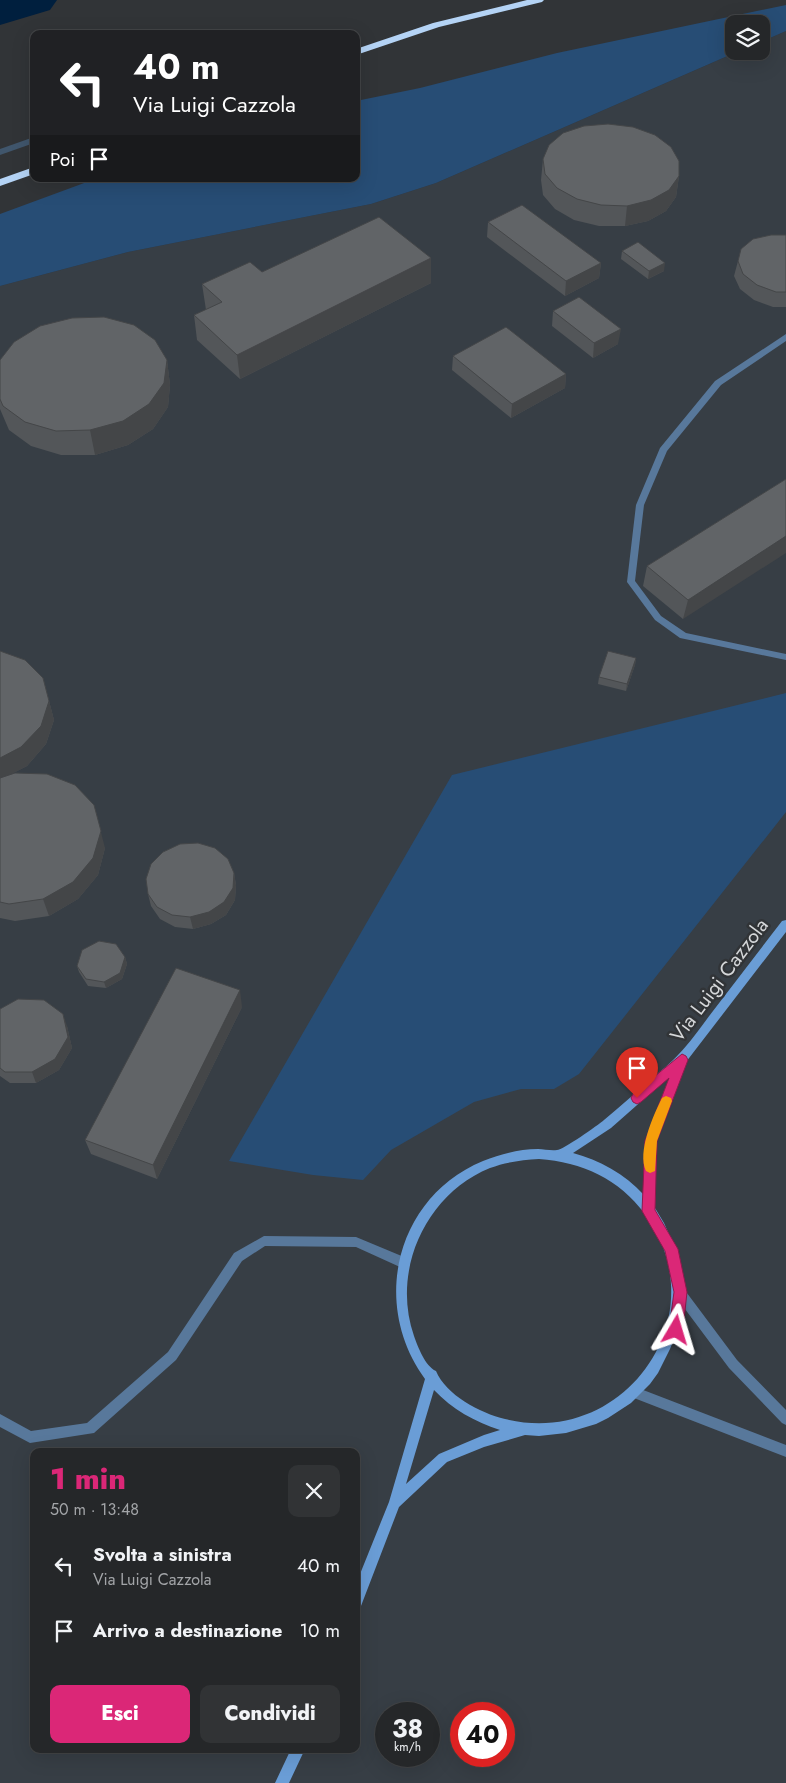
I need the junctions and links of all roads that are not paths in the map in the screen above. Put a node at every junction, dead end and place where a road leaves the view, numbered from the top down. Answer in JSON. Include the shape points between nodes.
{"nodes":[{"id":1,"x":539,"y":0,"type":"edge"},
{"id":2,"x":360,"y":51,"type":"edge"},
{"id":3,"x":30,"y":172,"type":"edge"},
{"id":4,"x":0,"y":183,"type":"edge"},
{"id":5,"x":786,"y":338,"type":"edge"},
{"id":6,"x":786,"y":657,"type":"edge"},
{"id":7,"x":786,"y":924,"type":"edge"},
{"id":8,"x":682,"y":1060,"type":"junction"},
{"id":9,"x":558,"y":1157,"type":"junction"},
{"id":10,"x":649,"y":1211,"type":"junction"},
{"id":11,"x":400,"y":1261,"type":"junction"},
{"id":12,"x":680,"y":1292,"type":"junction"},
{"id":13,"x":432,"y":1375,"type":"junction"},
{"id":14,"x":638,"y":1394,"type":"junction"},
{"id":15,"x":786,"y":1419,"type":"edge"},
{"id":16,"x":0,"y":1420,"type":"edge"},
{"id":17,"x":530,"y":1428,"type":"junction"},
{"id":18,"x":786,"y":1451,"type":"edge"},
{"id":19,"x":395,"y":1502,"type":"junction"},
{"id":20,"x":360,"y":1591,"type":"edge"},
{"id":21,"x":296,"y":1753,"type":"edge"},
{"id":22,"x":282,"y":1783,"type":"edge"}],
"edges":[{"from":1,"to":2,"type":"highway","via":[[436,25]]},
{"from":3,"to":4,"type":"highway"},
{"from":5,"to":6,"type":"street","via":[[718,383],[663,450],[640,505],[631,582],[658,618],[683,636]]},
{"from":7,"to":8,"type":"street","name":"Via Luigi Cazzola"},
{"from":8,"to":9,"type":"street","name":"Via Luigi Cazzola","via":[[607,1124]]},
{"from":8,"to":10,"type":"street","name":"Via Luigi Cazzola","via":[[651,1141]]},
{"from":9,"to":10,"type":"street","via":[[592,1168],[623,1186]]},
{"from":9,"to":11,"type":"street","via":[[516,1156],[500,1160],[476,1167],[440,1189],[415,1222]]},
{"from":10,"to":12,"type":"street","via":[[671,1249]]},
{"from":11,"to":13,"type":"street","via":[[399,1301],[410,1340]]},
{"from":11,"to":16,"type":"street","via":[[356,1242],[264,1241],[238,1258],[172,1356],[90,1429],[30,1436]]},
{"from":12,"to":14,"type":"street","via":[[676,1330],[662,1364]]},
{"from":12,"to":15,"type":"street","via":[[733,1364]]},
{"from":13,"to":17,"type":"street","via":[[459,1400],[492,1418]]},
{"from":13,"to":19,"type":"street"},
{"from":14,"to":17,"type":"street","via":[[606,1414],[578,1424]]},
{"from":14,"to":18,"type":"street"},
{"from":17,"to":19,"type":"street","via":[[484,1441],[442,1458]]},
{"from":19,"to":20,"type":"street"},
{"from":21,"to":22,"type":"street"}]}
